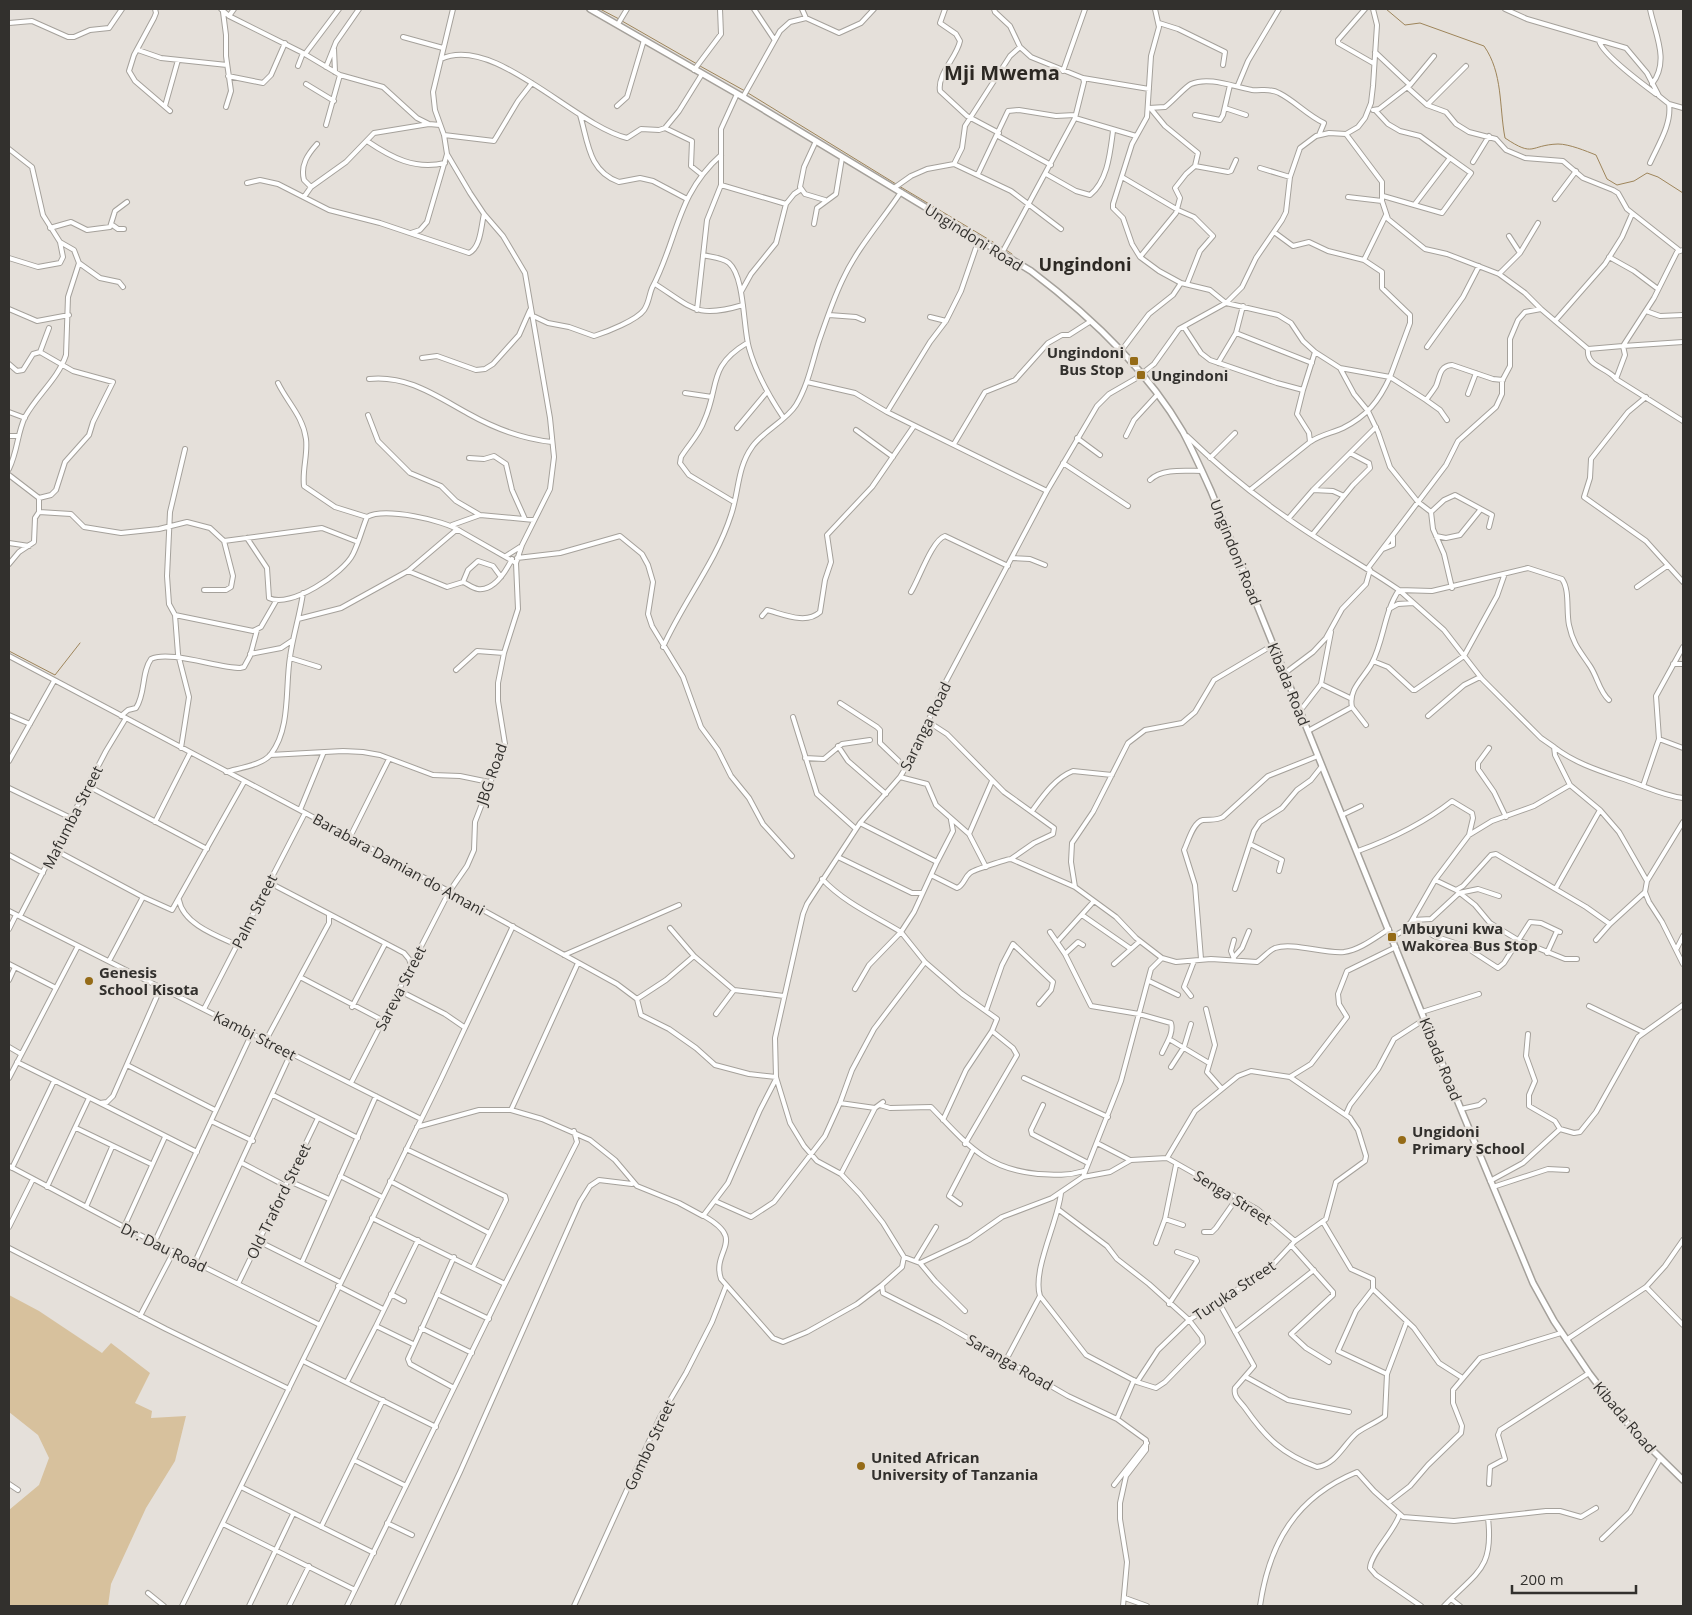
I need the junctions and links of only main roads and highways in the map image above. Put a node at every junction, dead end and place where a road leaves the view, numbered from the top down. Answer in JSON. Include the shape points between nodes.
{"nodes":[{"id":1,"x":590,"y":9,"type":"edge"},
{"id":2,"x":1267,"y":632,"type":"joint"},
{"id":3,"x":1683,"y":1480,"type":"edge"}],
"edges":[{"from":1,"to":2,"type":"main road","name":"Ungindoni Road","via":[[979,238],[1058,292],[1091,321],[1141,375],[1182,431],[1202,471]]},
{"from":2,"to":3,"type":"main road","name":"Kibada Road","via":[[1533,1283],[1561,1333],[1622,1417]]}]}
